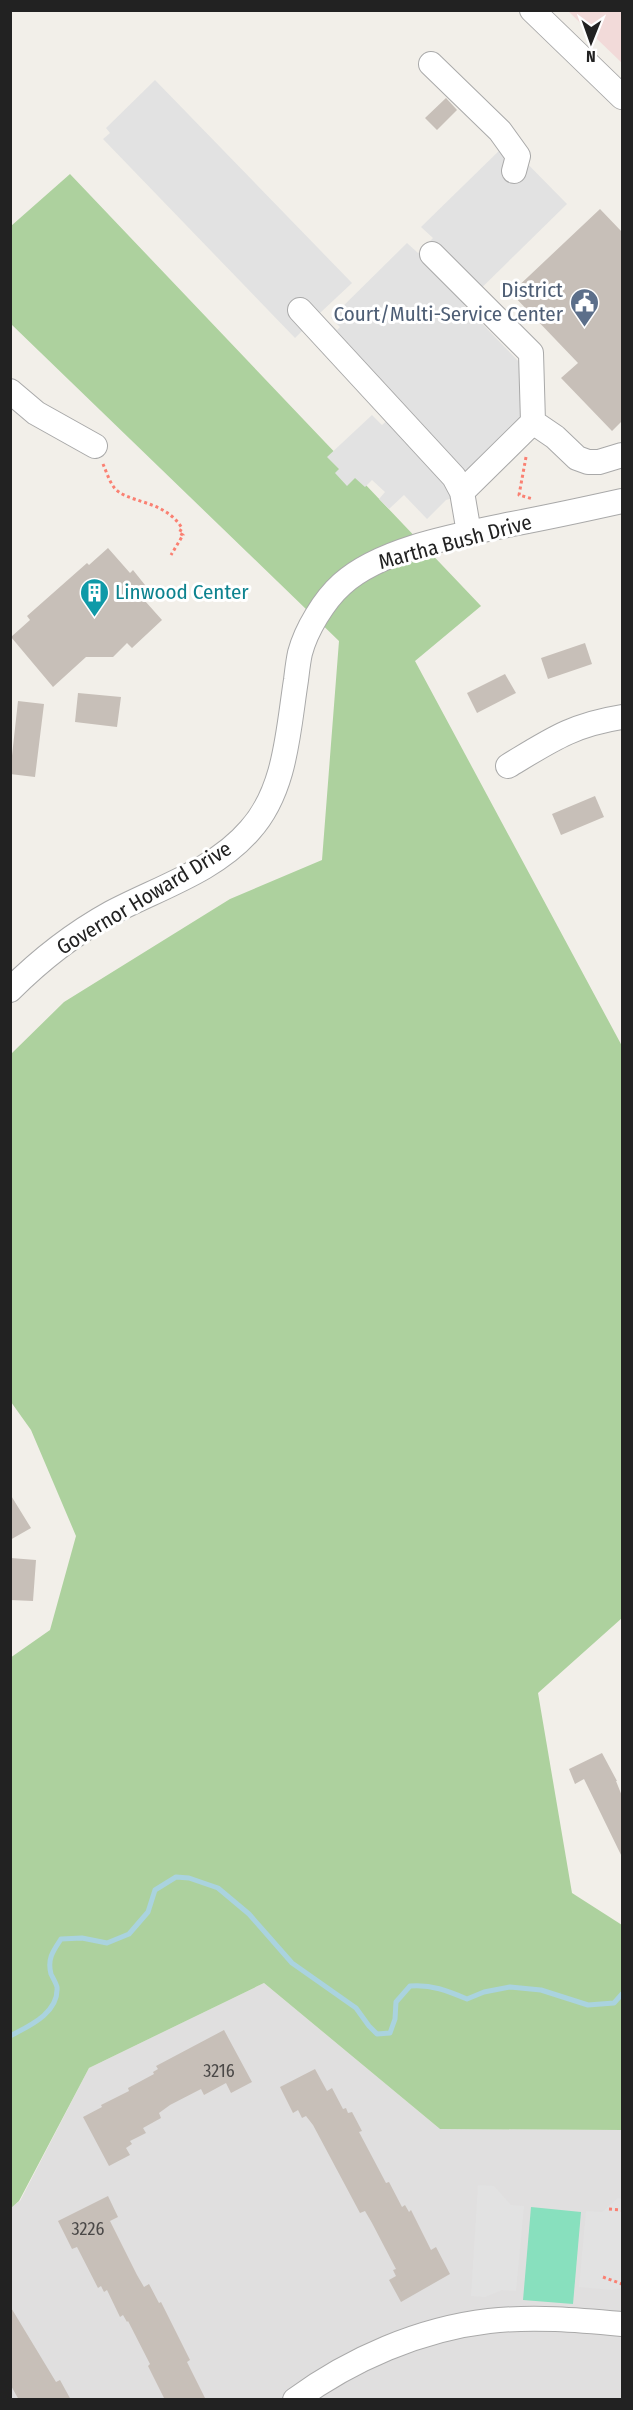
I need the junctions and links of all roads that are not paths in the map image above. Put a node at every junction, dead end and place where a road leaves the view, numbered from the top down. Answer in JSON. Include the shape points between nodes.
{"nodes":[{"id":1,"x":532,"y":10,"type":"edge"},
{"id":2,"x":431,"y":64,"type":"dead end"},
{"id":3,"x":622,"y":97,"type":"edge"},
{"id":4,"x":514,"y":171,"type":"dead end"},
{"id":5,"x":432,"y":254,"type":"dead end"},
{"id":6,"x":300,"y":310,"type":"dead end"},
{"id":7,"x":10,"y":391,"type":"edge"},
{"id":8,"x":533,"y":422,"type":"junction"},
{"id":9,"x":95,"y":446,"type":"road end"},
{"id":10,"x":622,"y":455,"type":"edge"},
{"id":11,"x":462,"y":492,"type":"junction"},
{"id":12,"x":622,"y":501,"type":"edge"},
{"id":13,"x":469,"y":533,"type":"junction"},
{"id":14,"x":622,"y":717,"type":"edge"},
{"id":15,"x":508,"y":766,"type":"dead end"},
{"id":16,"x":251,"y":830,"type":"joint"},
{"id":17,"x":10,"y":990,"type":"edge"},
{"id":18,"x":622,"y":2324,"type":"edge"},
{"id":19,"x":296,"y":2400,"type":"edge"}],
"edges":[{"from":1,"to":3,"type":"street"},
{"from":2,"to":4,"type":"street","via":[[500,131],[518,156]]},
{"from":5,"to":8,"type":"street","via":[[531,353]]},
{"from":6,"to":11,"type":"street","via":[[432,452]]},
{"from":7,"to":9,"type":"street","via":[[36,413]]},
{"from":8,"to":10,"type":"street","via":[[577,458],[599,462]]},
{"from":8,"to":11,"type":"street"},
{"from":11,"to":13,"type":"street"},
{"from":12,"to":13,"type":"street","name":"Martha Bush Drive"},
{"from":13,"to":16,"type":"street","name":"Martha Bush Drive","via":[[395,554],[368,566],[342,584],[324,605],[300,652],[278,781]]},
{"from":14,"to":15,"type":"street","via":[[567,731]]},
{"from":16,"to":17,"type":"street","name":"Governor Howard Drive","via":[[230,850],[203,867],[70,938]]},
{"from":18,"to":19,"type":"street","via":[[519,2319],[450,2328],[373,2354],[319,2382]]}]}
